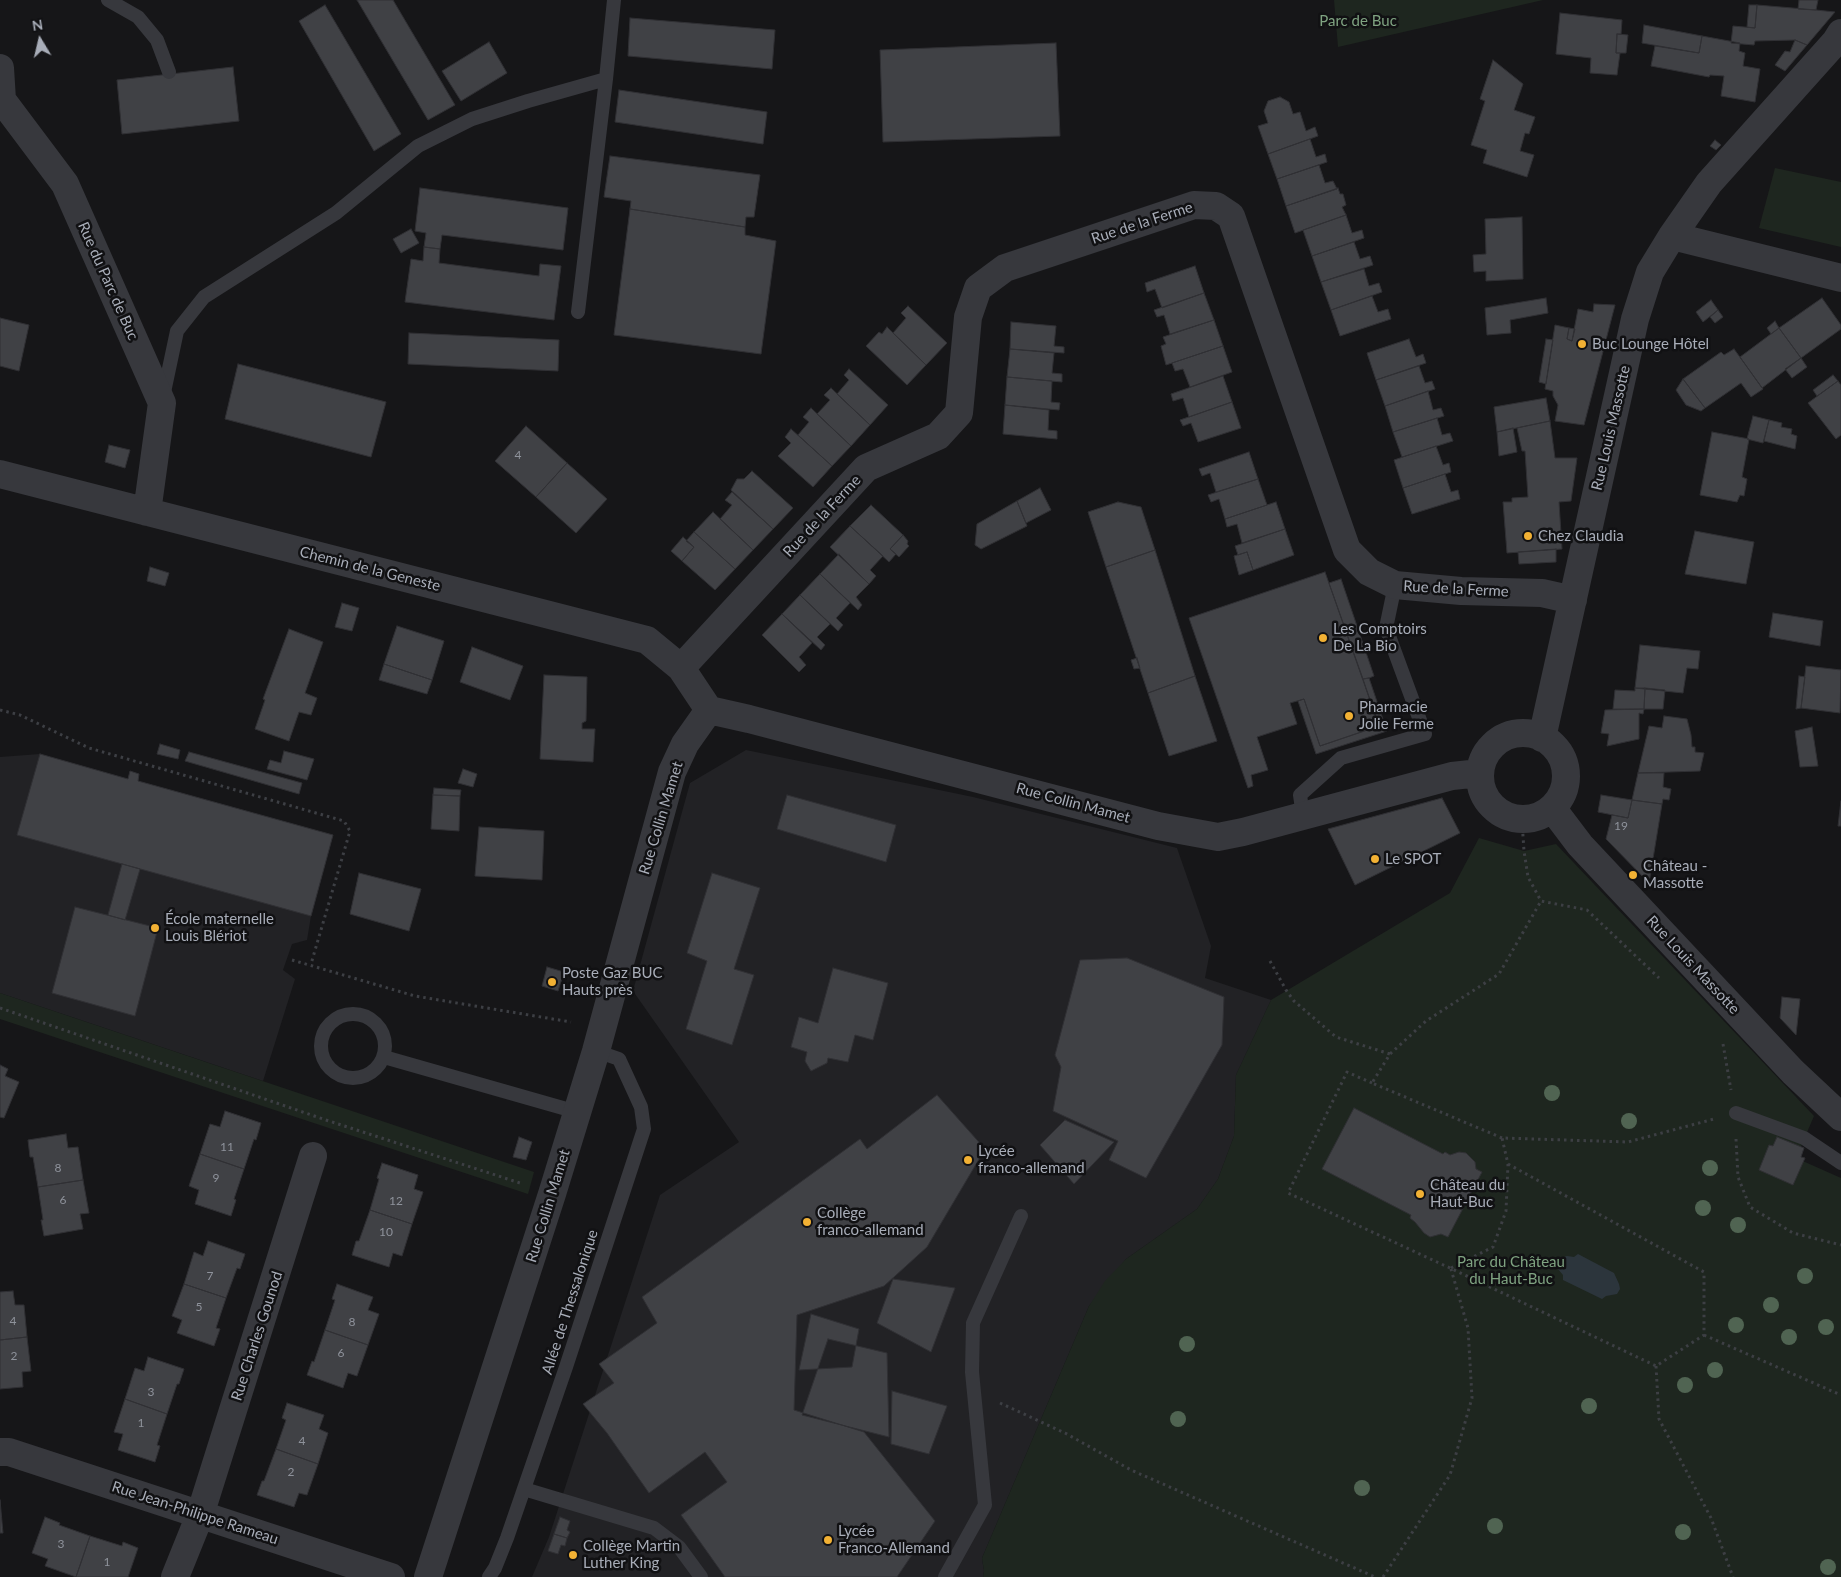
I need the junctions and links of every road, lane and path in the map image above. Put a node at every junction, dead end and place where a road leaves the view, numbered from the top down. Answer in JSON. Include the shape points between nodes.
{"nodes":[{"id":1,"x":108,"y":0,"type":"edge"},
{"id":2,"x":614,"y":0,"type":"edge"},
{"id":3,"x":1841,"y":33,"type":"edge"},
{"id":4,"x":0,"y":68,"type":"edge"},
{"id":5,"x":169,"y":72,"type":"dead end"},
{"id":6,"x":606,"y":79,"type":"junction"},
{"id":7,"x":1672,"y":236,"type":"junction"},
{"id":8,"x":1841,"y":278,"type":"edge"},
{"id":9,"x":578,"y":312,"type":"dead end"},
{"id":10,"x":162,"y":403,"type":"junction"},
{"id":11,"x":0,"y":474,"type":"edge"},
{"id":12,"x":147,"y":512,"type":"junction"},
{"id":13,"x":1395,"y":585,"type":"junction"},
{"id":14,"x":1573,"y":600,"type":"junction"},
{"id":15,"x":681,"y":668,"type":"junction"},
{"id":16,"x":0,"y":710,"type":"edge"},
{"id":17,"x":709,"y":710,"type":"junction"},
{"id":18,"x":1542,"y":738,"type":"junction"},
{"id":19,"x":1480,"y":773,"type":"junction"},
{"id":20,"x":1552,"y":808,"type":"junction"},
{"id":21,"x":1303,"y":816,"type":"junction"},
{"id":22,"x":1522,"y":819,"type":"junction"},
{"id":23,"x":1541,"y":901,"type":"junction"},
{"id":24,"x":292,"y":960,"type":"dead end"},
{"id":25,"x":1270,"y":961,"type":"dead end"},
{"id":26,"x":311,"y":964,"type":"junction"},
{"id":27,"x":1664,"y":983,"type":"dead end"},
{"id":28,"x":0,"y":1008,"type":"edge"},
{"id":29,"x":1721,"y":1036,"type":"dead end"},
{"id":30,"x":599,"y":1040,"type":"junction"},
{"id":31,"x":1390,"y":1054,"type":"junction"},
{"id":32,"x":384,"y":1057,"type":"junction"},
{"id":33,"x":1372,"y":1083,"type":"junction"},
{"id":34,"x":577,"y":1112,"type":"junction"},
{"id":35,"x":1736,"y":1113,"type":"junction"},
{"id":36,"x":1841,"y":1117,"type":"edge"},
{"id":37,"x":1502,"y":1138,"type":"junction"},
{"id":38,"x":314,"y":1156,"type":"dead end"},
{"id":39,"x":1841,"y":1162,"type":"edge"},
{"id":40,"x":1508,"y":1164,"type":"junction"},
{"id":41,"x":552,"y":1194,"type":"junction"},
{"id":42,"x":1021,"y":1216,"type":"dead end"},
{"id":43,"x":1841,"y":1245,"type":"edge"},
{"id":44,"x":1450,"y":1268,"type":"junction"},
{"id":45,"x":1704,"y":1335,"type":"junction"},
{"id":46,"x":1656,"y":1366,"type":"junction"},
{"id":47,"x":974,"y":1391,"type":"junction"},
{"id":48,"x":1841,"y":1395,"type":"edge"},
{"id":49,"x":0,"y":1452,"type":"edge"},
{"id":50,"x":524,"y":1489,"type":"junction"},
{"id":51,"x":200,"y":1515,"type":"junction"},
{"id":52,"x":175,"y":1577,"type":"edge"},
{"id":53,"x":390,"y":1577,"type":"edge"},
{"id":54,"x":428,"y":1577,"type":"edge"},
{"id":55,"x":489,"y":1577,"type":"edge"},
{"id":56,"x":701,"y":1577,"type":"edge"},
{"id":57,"x":945,"y":1577,"type":"edge"},
{"id":58,"x":1375,"y":1577,"type":"edge"},
{"id":59,"x":1383,"y":1577,"type":"edge"},
{"id":60,"x":1733,"y":1577,"type":"edge"}],
"edges":[{"from":1,"to":5,"type":"lane","via":[[138,17],[157,40]]},
{"from":2,"to":6,"type":"lane"},
{"from":3,"to":7,"type":"street","name":"Rue Louis Massotte","via":[[1709,183]]},
{"from":4,"to":10,"type":"street","name":"Rue du Parc de Buc","via":[[2,100],[65,184]]},
{"from":6,"to":9,"type":"lane"},
{"from":6,"to":10,"type":"lane","via":[[472,119],[418,146],[336,213],[204,297],[176,331]]},
{"from":7,"to":8,"type":"street"},
{"from":7,"to":14,"type":"street","name":"Rue Louis Massotte","via":[[1650,272],[1635,318]]},
{"from":10,"to":12,"type":"street"},
{"from":11,"to":12,"type":"street","name":"Chemin de la Geneste"},
{"from":12,"to":15,"type":"street","name":"Chemin de la Geneste","via":[[647,640]]},
{"from":13,"to":14,"type":"street","name":"Rue de la Ferme","via":[[1542,593]]},
{"from":13,"to":15,"type":"street","name":"Rue de la Ferme","via":[[1369,572],[1347,550],[1231,216],[1216,206],[1194,205],[1005,268],[978,288],[968,317],[959,413],[938,436],[866,468]]},
{"from":13,"to":21,"type":"lane","via":[[1386,628],[1425,734],[1341,758],[1300,795]]},
{"from":14,"to":18,"type":"street","name":"Rue Louis Massotte"},
{"from":15,"to":17,"type":"street","name":"Chemin de la Geneste"},
{"from":16,"to":26,"type":"path","via":[[20,715],[89,748],[344,821],[350,831]]},
{"from":17,"to":21,"type":"street","name":"Rue Collin Mamet","via":[[1183,831],[1218,837]]},
{"from":17,"to":30,"type":"street","name":"Rue Collin Mamet","via":[[684,744],[672,772]]},
{"from":18,"to":19,"type":"street","via":[[1515,734],[1502,739],[1491,748]]},
{"from":18,"to":20,"type":"street","via":[[1554,746],[1566,770],[1561,797]]},
{"from":19,"to":21,"type":"street","name":"Rue Collin Mamet","via":[[1452,776]]},
{"from":19,"to":22,"type":"street","via":[[1484,794],[1490,803],[1510,817]]},
{"from":20,"to":22,"type":"street","via":[[1544,814]]},
{"from":20,"to":36,"type":"street","name":"Rue Louis Massotte","via":[[1586,851],[1794,1072]]},
{"from":22,"to":23,"type":"path","via":[[1528,877]]},
{"from":23,"to":27,"type":"path","via":[[1587,910]]},
{"from":23,"to":31,"type":"path","via":[[1499,974],[1426,1021]]},
{"from":24,"to":26,"type":"path"},
{"from":25,"to":31,"type":"path","via":[[1294,1001],[1336,1036]]},
{"from":26,"to":30,"type":"path","via":[[415,996],[582,1024]]},
{"from":28,"to":41,"type":"path"},
{"from":29,"to":35,"type":"path"},
{"from":30,"to":34,"type":"street","name":"Rue Collin Mamet"},
{"from":30,"to":50,"type":"lane","name":"Allée de Thessalonique","via":[[619,1059],[642,1107],[644,1129]]},
{"from":31,"to":33,"type":"path"},
{"from":32,"to":32,"type":"lane","via":[[385,1036],[380,1026],[362,1014],[340,1015],[325,1030],[321,1040],[324,1061],[330,1069],[350,1078],[370,1074]]},
{"from":32,"to":34,"type":"lane"},
{"from":33,"to":37,"type":"path"},
{"from":33,"to":44,"type":"path","via":[[1347,1072],[1288,1193]]},
{"from":34,"to":41,"type":"street","name":"Rue Collin Mamet"},
{"from":35,"to":37,"type":"path","via":[[1628,1142]]},
{"from":35,"to":39,"type":"lane","via":[[1804,1138]]},
{"from":35,"to":43,"type":"path","via":[[1738,1177],[1750,1207],[1793,1233]]},
{"from":37,"to":40,"type":"path"},
{"from":38,"to":51,"type":"street","name":"Rue Charles Gounod"},
{"from":40,"to":44,"type":"path","via":[[1506,1211],[1493,1247]]},
{"from":40,"to":45,"type":"path","via":[[1704,1272]]},
{"from":41,"to":54,"type":"street","name":"Rue Collin Mamet"},
{"from":42,"to":47,"type":"lane","via":[[973,1323]]},
{"from":44,"to":46,"type":"path"},
{"from":44,"to":59,"type":"path","via":[[1468,1328],[1472,1398],[1450,1475]]},
{"from":45,"to":46,"type":"path"},
{"from":45,"to":48,"type":"path"},
{"from":46,"to":60,"type":"path","via":[[1659,1419],[1711,1518]]},
{"from":47,"to":57,"type":"lane","via":[[986,1505]]},
{"from":47,"to":58,"type":"path","via":[[1065,1433],[1131,1470]]},
{"from":49,"to":51,"type":"street","name":"Rue Jean-Philippe Rameau","via":[[10,1452]]},
{"from":50,"to":55,"type":"lane","name":"Allée de Thessalonique"},
{"from":50,"to":56,"type":"lane","via":[[654,1528],[679,1547]]},
{"from":51,"to":52,"type":"street","name":"Rue Charles Gounod"},
{"from":51,"to":53,"type":"street","name":"Rue Jean-Philippe Rameau"}]}
